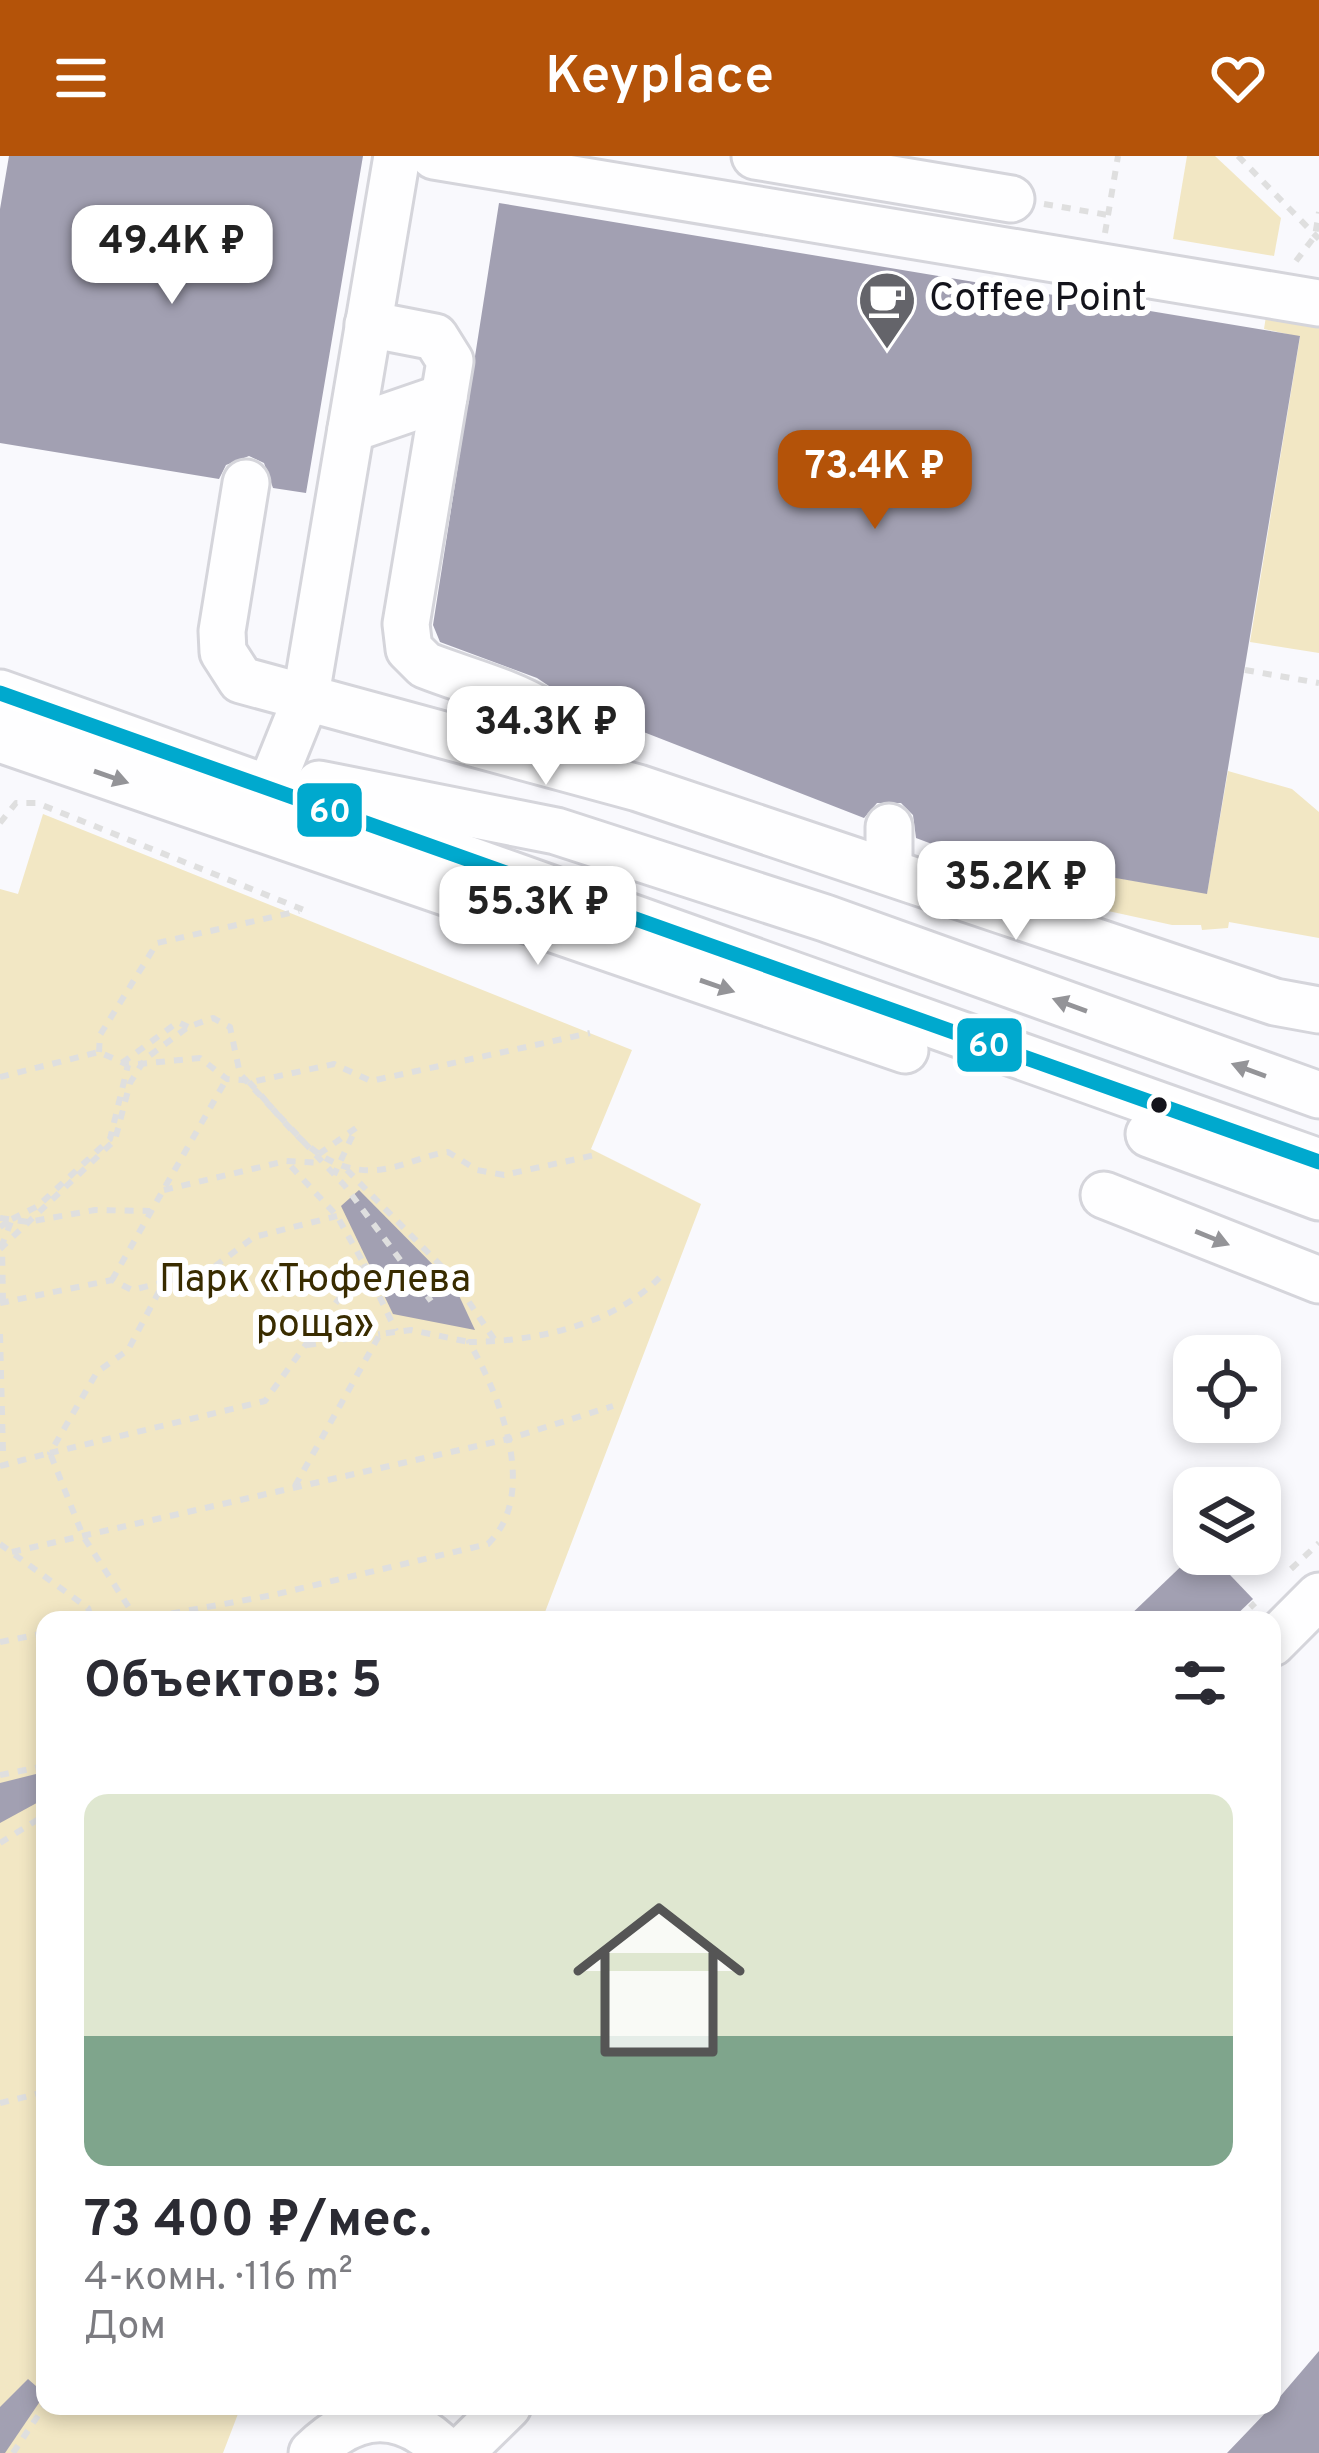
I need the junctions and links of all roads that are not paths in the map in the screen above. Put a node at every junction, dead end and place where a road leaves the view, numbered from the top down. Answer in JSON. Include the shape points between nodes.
{"nodes":[{"id":1,"x":397,"y":156,"type":"edge"},
{"id":2,"x":434,"y":156,"type":"edge"},
{"id":3,"x":755,"y":156,"type":"edge"},
{"id":4,"x":1011,"y":199,"type":"road end"},
{"id":5,"x":1319,"y":303,"type":"edge"},
{"id":6,"x":368,"y":324,"type":"junction"},
{"id":7,"x":444,"y":397,"type":"junction"},
{"id":8,"x":351,"y":429,"type":"junction"},
{"id":9,"x":246,"y":483,"type":"dead end"},
{"id":10,"x":0,"y":693,"type":"edge"},
{"id":11,"x":305,"y":700,"type":"junction"},
{"id":12,"x":0,"y":739,"type":"edge"},
{"id":13,"x":597,"y":776,"type":"junction"},
{"id":14,"x":1319,"y":1010,"type":"edge"},
{"id":15,"x":1319,"y":1094,"type":"edge"},
{"id":16,"x":1109,"y":1103,"type":"junction"},
{"id":17,"x":1319,"y":1162,"type":"edge"},
{"id":18,"x":1104,"y":1195,"type":"dead end"},
{"id":19,"x":1319,"y":1197,"type":"edge"},
{"id":20,"x":1319,"y":1280,"type":"edge"},
{"id":21,"x":1312,"y":1575,"type":"edge"},
{"id":22,"x":1281,"y":1628,"type":"edge"},
{"id":23,"x":499,"y":2415,"type":"edge"},
{"id":24,"x":312,"y":2453,"type":"edge"},
{"id":25,"x":447,"y":2453,"type":"edge"},
{"id":26,"x":460,"y":2453,"type":"edge"}],
"edges":[{"from":1,"to":6,"type":"street"},
{"from":2,"to":5,"type":"street"},
{"from":3,"to":4,"type":"street"},
{"from":6,"to":7,"type":"street","via":[[443,344],[450,361]]},
{"from":6,"to":8,"type":"street"},
{"from":7,"to":8,"type":"street"},
{"from":7,"to":13,"type":"street","via":[[406,624],[409,649],[425,665],[562,721],[587,749]]},
{"from":8,"to":11,"type":"street"},
{"from":9,"to":11,"type":"street","via":[[223,652],[241,680]]},
{"from":10,"to":16,"type":"street"},
{"from":11,"to":13,"type":"street"},
{"from":15,"to":11,"type":"street","one_way":true,"via":[[556,831],[258,770]]},
{"from":12,"to":16,"type":"street","one_way":true},
{"from":13,"to":14,"type":"street","via":[[889,849],[1275,1003]]},
{"from":16,"to":17,"type":"street"},
{"from":16,"to":19,"type":"street"},
{"from":18,"to":20,"type":"street","one_way":true},
{"from":21,"to":22,"type":"street"},
{"from":23,"to":26,"type":"street"},
{"from":24,"to":25,"type":"street","via":[[342,2427],[382,2416],[413,2423]]}]}
